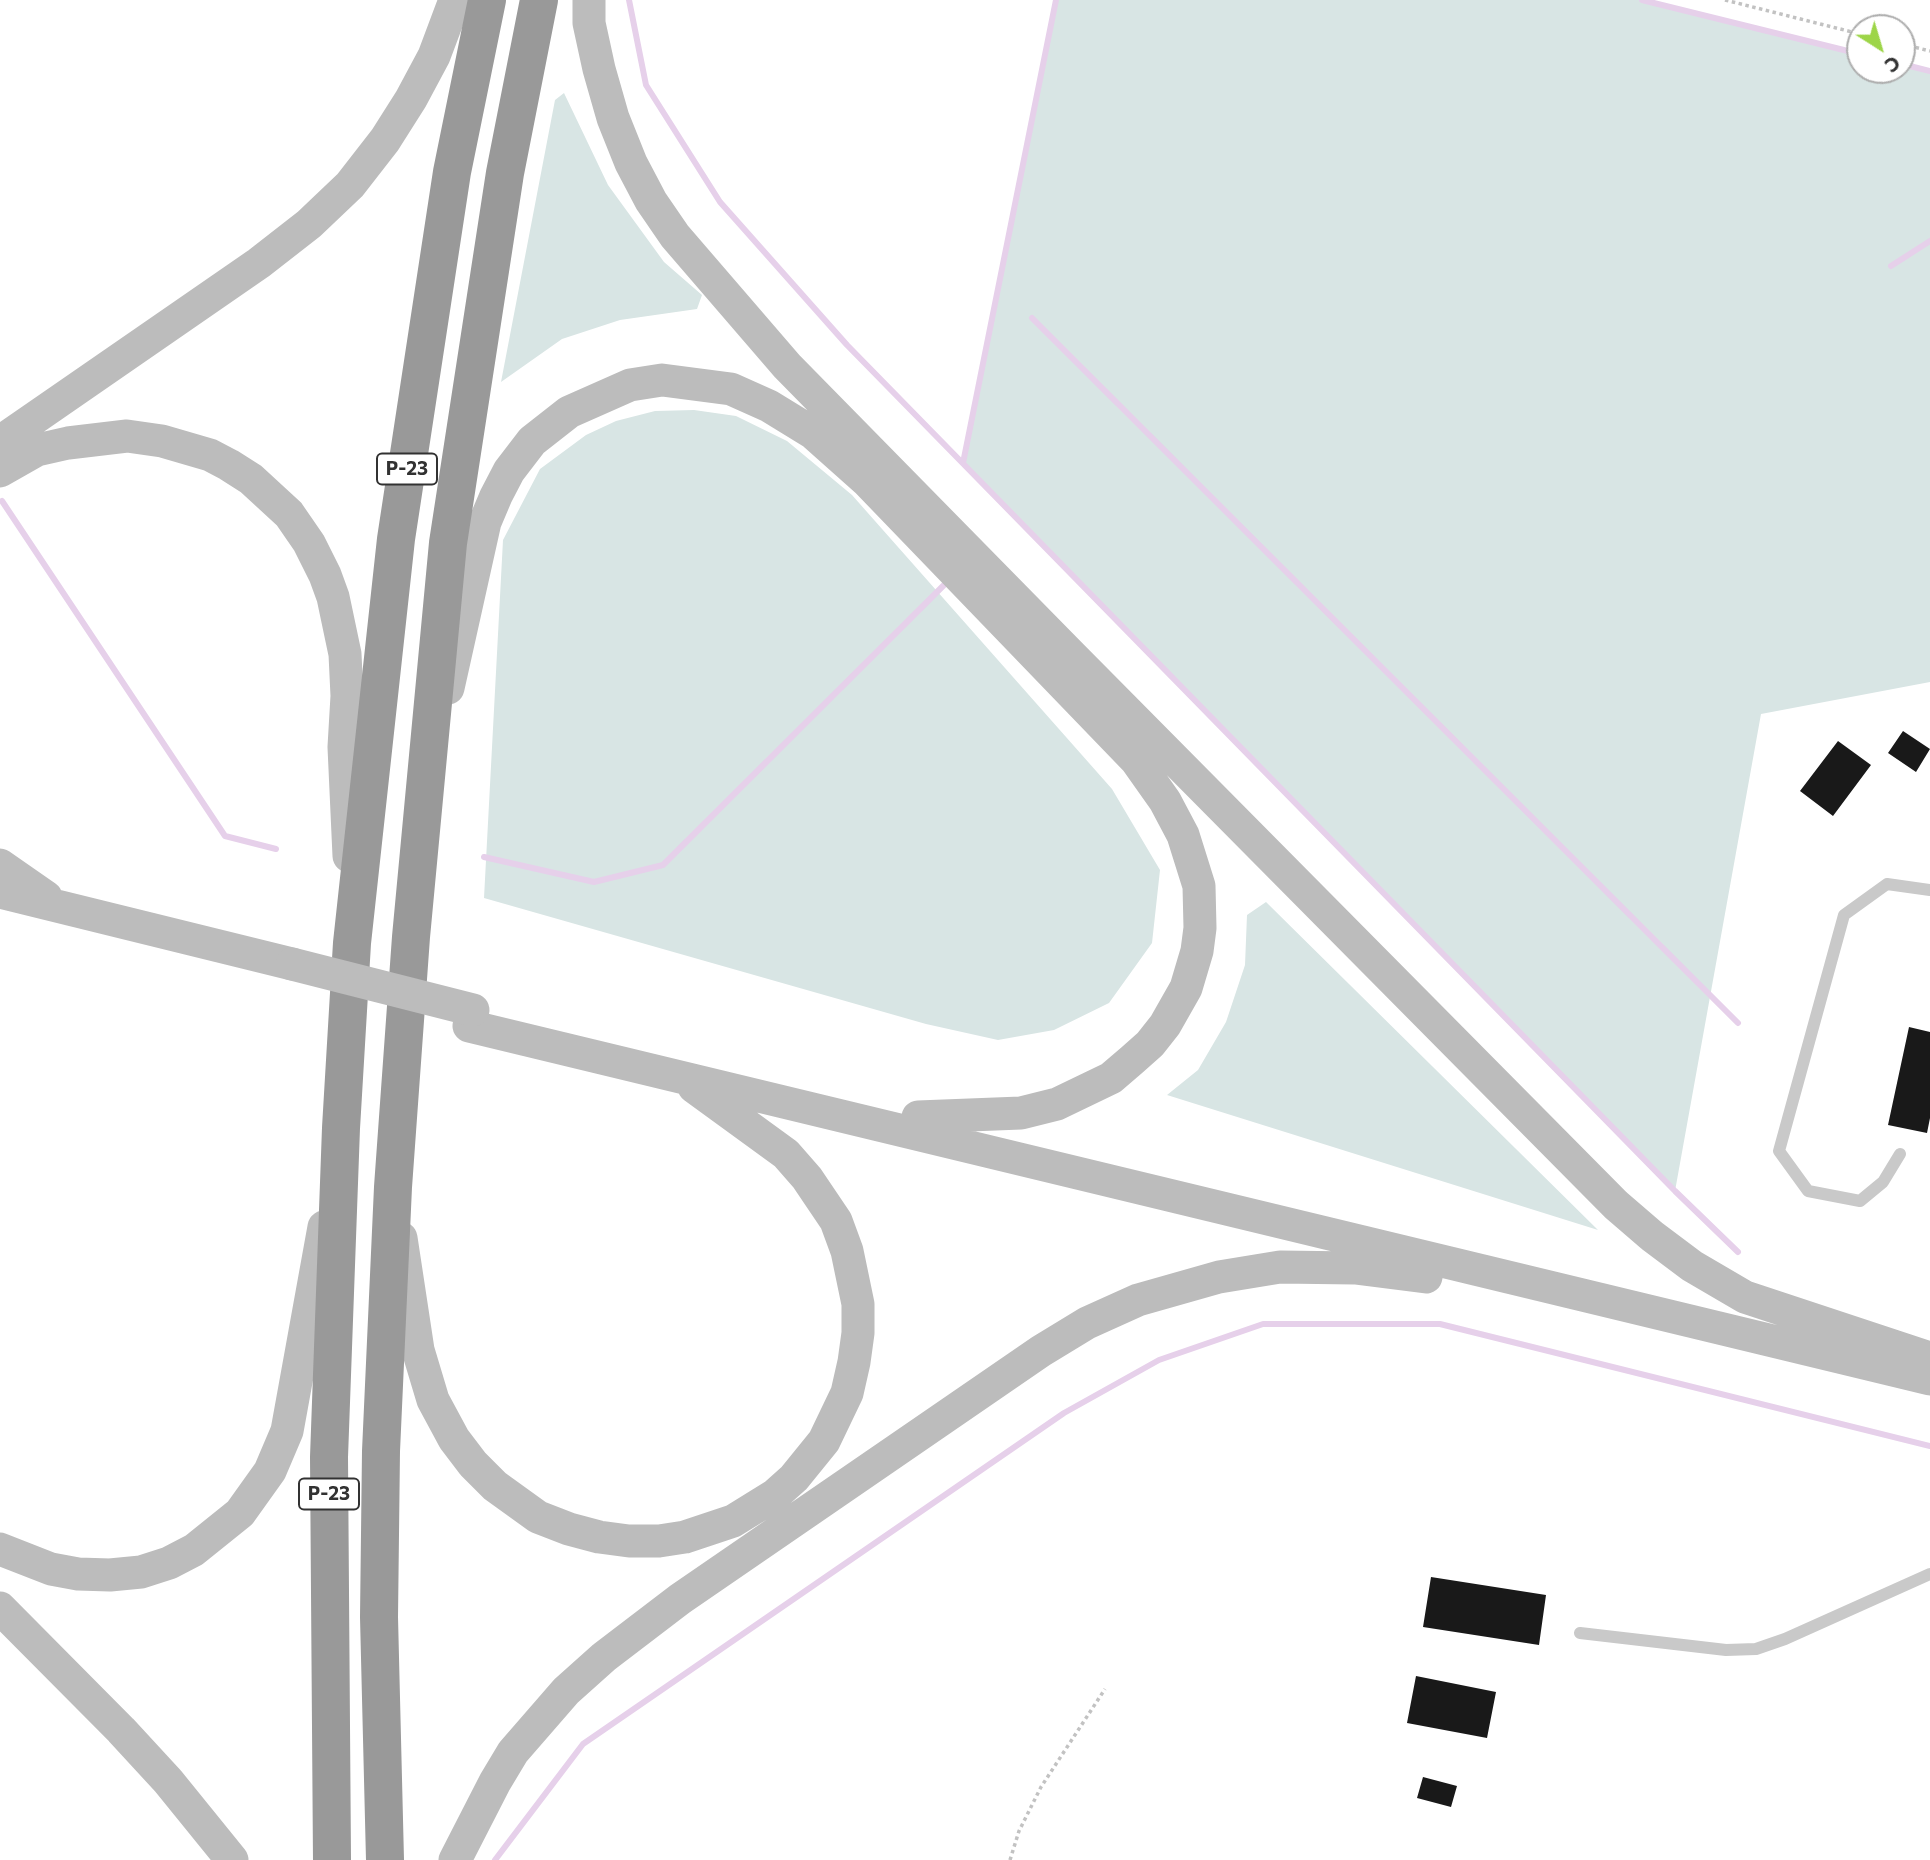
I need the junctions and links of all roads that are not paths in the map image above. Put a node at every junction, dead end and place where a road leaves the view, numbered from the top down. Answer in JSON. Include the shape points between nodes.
{"nodes":[{"id":1,"x":454,"y":0,"type":"edge"},
{"id":2,"x":487,"y":0,"type":"edge"},
{"id":3,"x":539,"y":0,"type":"edge"},
{"id":4,"x":589,"y":0,"type":"edge"},
{"id":5,"x":0,"y":442,"type":"edge"},
{"id":6,"x":0,"y":471,"type":"edge"},
{"id":7,"x":423,"y":803,"type":"junction"},
{"id":8,"x":0,"y":865,"type":"edge"},
{"id":9,"x":1930,"y":890,"type":"edge"},
{"id":10,"x":0,"y":892,"type":"edge"},
{"id":11,"x":62,"y":908,"type":"junction"},
{"id":12,"x":0,"y":910,"type":"edge"},
{"id":13,"x":352,"y":943,"type":"junction"},
{"id":14,"x":290,"y":972,"type":"junction"},
{"id":15,"x":471,"y":1018,"type":"junction"},
{"id":16,"x":678,"y":1076,"type":"junction"},
{"id":17,"x":918,"y":1117,"type":"junction"},
{"id":18,"x":341,"y":1128,"type":"junction"},
{"id":19,"x":1900,"y":1154,"type":"dead end"},
{"id":20,"x":393,"y":1188,"type":"junction"},
{"id":21,"x":1660,"y":1314,"type":"junction"},
{"id":22,"x":1930,"y":1358,"type":"edge"},
{"id":23,"x":1930,"y":1366,"type":"edge"},
{"id":24,"x":1930,"y":1379,"type":"edge"},
{"id":25,"x":0,"y":1549,"type":"edge"},
{"id":26,"x":1930,"y":1574,"type":"edge"},
{"id":27,"x":0,"y":1608,"type":"edge"},
{"id":28,"x":1580,"y":1633,"type":"dead end"},
{"id":29,"x":232,"y":1860,"type":"edge"},
{"id":30,"x":332,"y":1860,"type":"edge"},
{"id":31,"x":385,"y":1860,"type":"edge"},
{"id":32,"x":455,"y":1860,"type":"edge"}],
"edges":[{"from":1,"to":5,"type":"main road","via":[[434,55],[386,140],[309,224]]},
{"from":2,"to":13,"type":"highway","number":"Р-23","via":[[452,172],[396,540]]},
{"from":3,"to":7,"type":"highway","number":"Р-23","via":[[505,173],[448,543]]},
{"from":4,"to":22,"type":"main road","via":[[596,58],[613,118],[631,163],[675,236],[788,366],[1079,663],[1616,1205],[1652,1236],[1745,1297]]},
{"from":6,"to":13,"type":"main road","via":[[37,450],[68,443],[127,436],[162,441],[229,465],[289,514],[325,575],[345,654]]},
{"from":7,"to":17,"type":"main road","via":[[485,522],[509,471],[531,441],[569,412],[600,397],[630,385],[662,380],[731,388],[813,433],[868,482],[1136,760],[1182,835],[1199,886],[1200,928],[1186,988],[1165,1025],[1132,1060],[1111,1077],[1057,1104],[1021,1113]]},
{"from":7,"to":20,"type":"highway","number":"Р-23"},
{"from":8,"to":11,"type":"main road"},
{"from":9,"to":19,"type":"lane","via":[[1887,884],[1844,915],[1779,1151],[1808,1191],[1860,1201],[1883,1182]]},
{"from":10,"to":11,"type":"main road"},
{"from":11,"to":14,"type":"main road"},
{"from":12,"to":14,"type":"main road"},
{"from":13,"to":18,"type":"highway","number":"Р-23"},
{"from":14,"to":15,"type":"main road","bridge":true},
{"from":15,"to":16,"type":"main road"},
{"from":15,"to":17,"type":"main road"},
{"from":16,"to":20,"type":"main road","via":[[786,1154],[807,1178],[836,1220],[858,1304],[855,1362],[824,1441],[785,1486],[733,1521],[659,1541],[599,1537],[538,1517],[495,1486],[454,1439],[433,1400],[418,1350]]},
{"from":16,"to":21,"type":"main road"},
{"from":17,"to":23,"type":"main road"},
{"from":18,"to":25,"type":"main road","via":[[287,1432],[270,1471],[240,1513],[194,1550],[141,1572],[78,1574]]},
{"from":18,"to":30,"type":"highway","number":"Р-23","via":[[329,1457]]},
{"from":20,"to":31,"type":"highway","number":"Р-23","via":[[379,1617]]},
{"from":21,"to":24,"type":"main road"},
{"from":21,"to":32,"type":"main road","via":[[1450,1279],[1355,1268],[1280,1267],[1219,1277],[1138,1300],[1087,1323],[680,1599],[604,1657],[566,1691],[513,1752]]},
{"from":26,"to":28,"type":"lane","via":[[1756,1648],[1726,1650]]},
{"from":27,"to":29,"type":"main road","via":[[159,1770]]}]}
